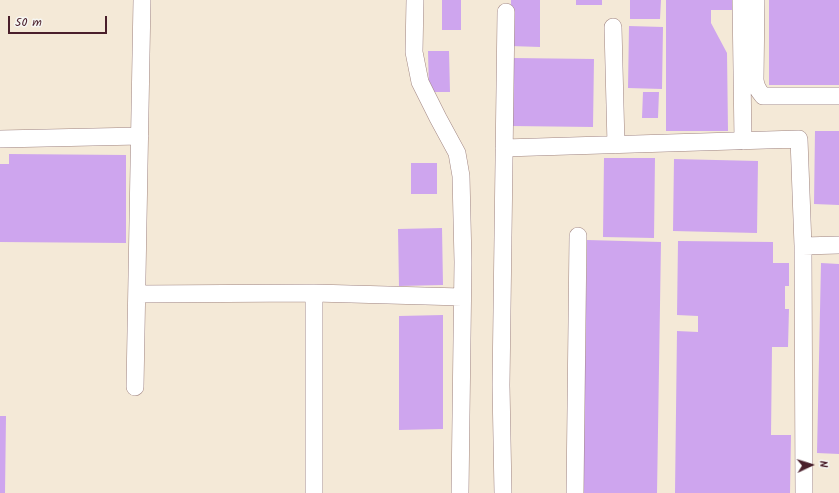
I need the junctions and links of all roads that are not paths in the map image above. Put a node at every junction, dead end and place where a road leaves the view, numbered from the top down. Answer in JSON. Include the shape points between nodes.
{"nodes":[{"id":1,"x":142,"y":0,"type":"edge"},
{"id":2,"x":415,"y":0,"type":"edge"},
{"id":3,"x":741,"y":0,"type":"edge"},
{"id":4,"x":756,"y":0,"type":"edge"},
{"id":5,"x":506,"y":12,"type":"dead end"},
{"id":6,"x":613,"y":27,"type":"dead end"},
{"id":7,"x":839,"y":96,"type":"edge"},
{"id":8,"x":140,"y":136,"type":"junction"},
{"id":9,"x":0,"y":139,"type":"edge"},
{"id":10,"x":743,"y":141,"type":"junction"},
{"id":11,"x":616,"y":145,"type":"junction"},
{"id":12,"x":504,"y":148,"type":"junction"},
{"id":13,"x":578,"y":236,"type":"dead end"},
{"id":14,"x":839,"y":245,"type":"edge"},
{"id":15,"x":803,"y":246,"type":"junction"},
{"id":16,"x":314,"y":293,"type":"junction"},
{"id":17,"x":137,"y":294,"type":"junction"},
{"id":18,"x":462,"y":297,"type":"junction"},
{"id":19,"x":135,"y":387,"type":"dead end"},
{"id":20,"x":314,"y":493,"type":"edge"},
{"id":21,"x":460,"y":493,"type":"edge"},
{"id":22,"x":503,"y":493,"type":"edge"},
{"id":23,"x":575,"y":493,"type":"edge"},
{"id":24,"x":804,"y":493,"type":"edge"}],
"edges":[{"from":1,"to":8,"type":"lane"},
{"from":2,"to":18,"type":"lane","via":[[414,52],[420,82],[457,153],[461,176]]},
{"from":3,"to":10,"type":"lane"},
{"from":4,"to":7,"type":"lane","via":[[756,88],[763,96]]},
{"from":5,"to":12,"type":"lane"},
{"from":6,"to":11,"type":"lane"},
{"from":8,"to":9,"type":"lane"},
{"from":8,"to":17,"type":"lane"},
{"from":10,"to":11,"type":"lane"},
{"from":10,"to":15,"type":"lane","via":[[799,139]]},
{"from":11,"to":12,"type":"lane"},
{"from":12,"to":22,"type":"lane","via":[[501,385]]},
{"from":13,"to":23,"type":"lane"},
{"from":14,"to":15,"type":"lane"},
{"from":15,"to":24,"type":"lane"},
{"from":16,"to":17,"type":"lane"},
{"from":16,"to":18,"type":"lane"},
{"from":16,"to":20,"type":"lane"},
{"from":17,"to":19,"type":"lane"},
{"from":18,"to":21,"type":"lane"}]}
